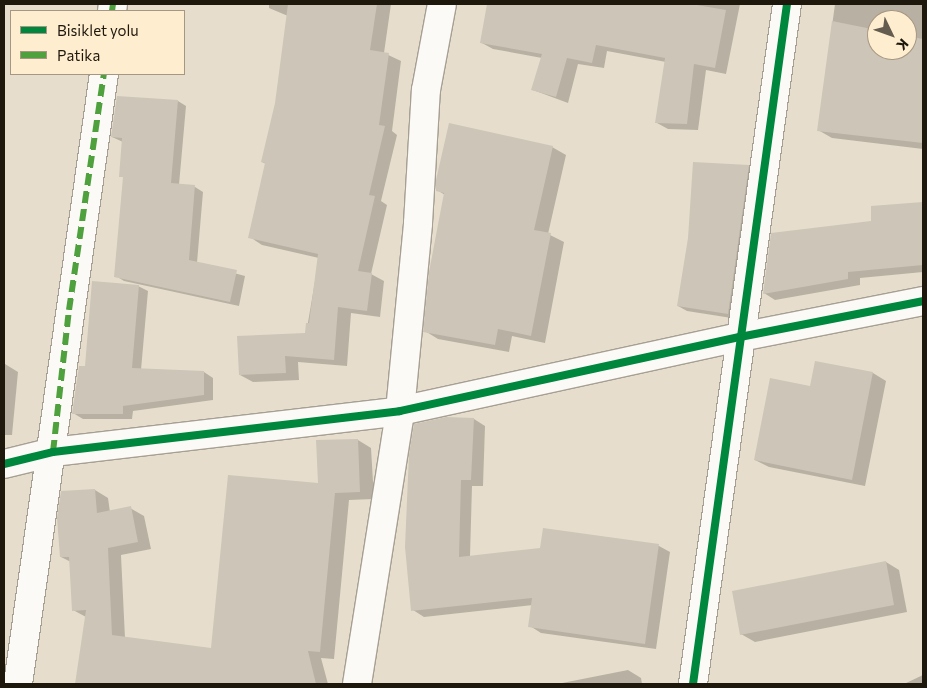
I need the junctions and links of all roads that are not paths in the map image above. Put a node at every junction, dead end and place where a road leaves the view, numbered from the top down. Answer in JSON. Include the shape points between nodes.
{"nodes":[{"id":1,"x":442,"y":4,"type":"edge"},
{"id":2,"x":787,"y":4,"type":"edge"},
{"id":3,"x":104,"y":75,"type":"edge"},
{"id":4,"x":923,"y":301,"type":"edge"},
{"id":5,"x":740,"y":337,"type":"junction"},
{"id":6,"x":400,"y":411,"type":"junction"},
{"id":7,"x":53,"y":452,"type":"junction"},
{"id":8,"x":4,"y":464,"type":"edge"},
{"id":9,"x":18,"y":684,"type":"edge"},
{"id":10,"x":357,"y":684,"type":"edge"},
{"id":11,"x":693,"y":684,"type":"edge"}],
"edges":[{"from":1,"to":6,"type":"street","via":[[426,90],[418,223]]},
{"from":2,"to":5,"type":"street"},
{"from":3,"to":7,"type":"street"},
{"from":4,"to":5,"type":"street"},
{"from":5,"to":6,"type":"street"},
{"from":5,"to":11,"type":"street"},
{"from":6,"to":7,"type":"street"},
{"from":6,"to":10,"type":"street"},
{"from":7,"to":8,"type":"street"},
{"from":7,"to":9,"type":"street"}]}
